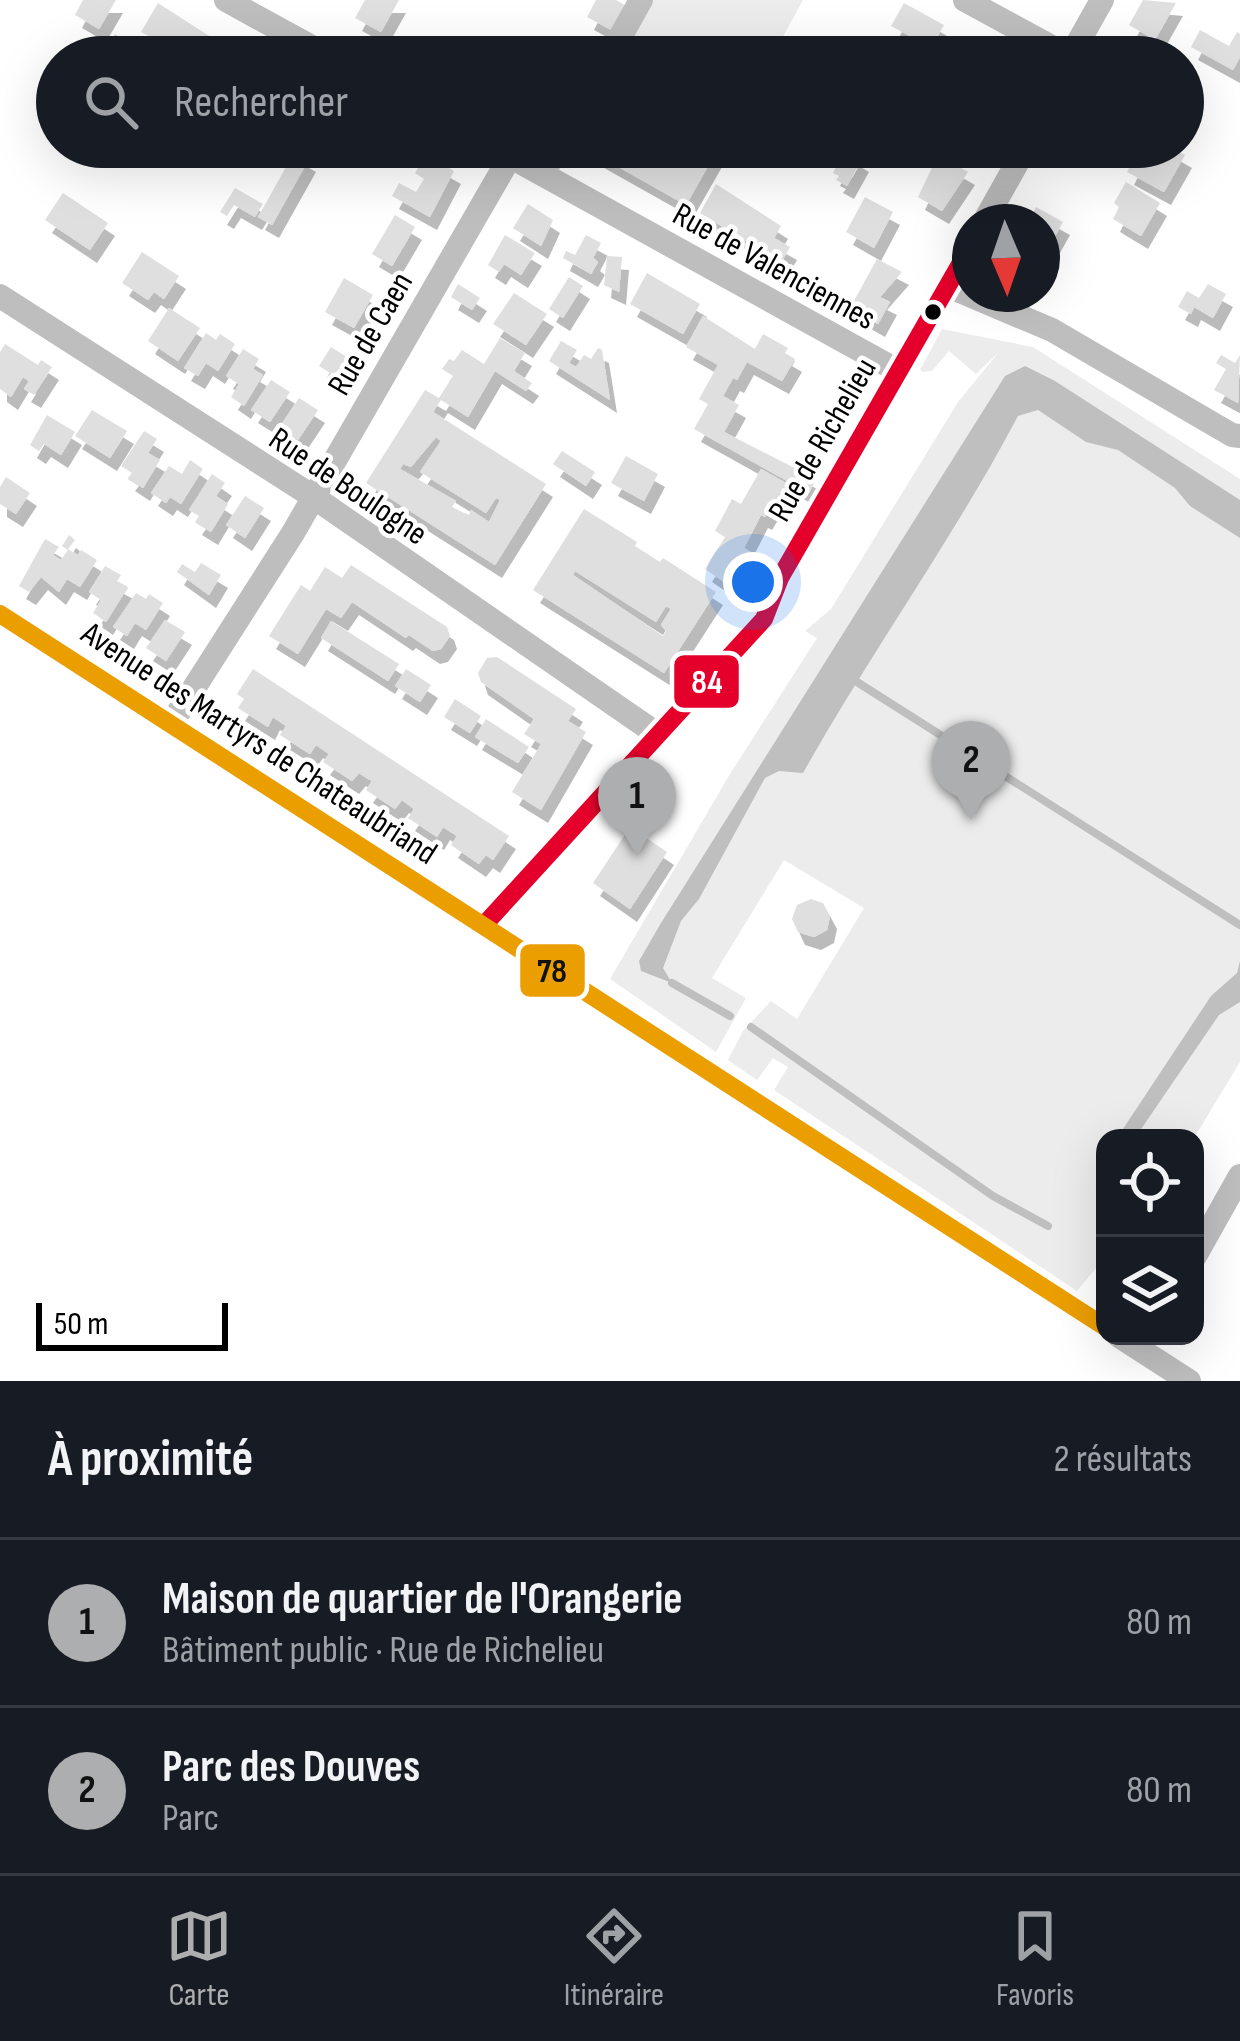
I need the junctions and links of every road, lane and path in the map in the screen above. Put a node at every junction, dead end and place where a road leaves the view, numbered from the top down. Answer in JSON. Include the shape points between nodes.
{"nodes":[{"id":1,"x":226,"y":0,"type":"edge"},
{"id":2,"x":641,"y":0,"type":"edge"},
{"id":3,"x":965,"y":0,"type":"edge"},
{"id":4,"x":1102,"y":0,"type":"edge"},
{"id":5,"x":292,"y":36,"type":"edge"},
{"id":6,"x":621,"y":36,"type":"edge"},
{"id":7,"x":1031,"y":36,"type":"edge"},
{"id":8,"x":1082,"y":36,"type":"edge"},
{"id":9,"x":492,"y":168,"type":"edge"},
{"id":10,"x":532,"y":168,"type":"edge"},
{"id":11,"x":546,"y":168,"type":"edge"},
{"id":12,"x":1014,"y":168,"type":"edge"},
{"id":13,"x":543,"y":174,"type":"junction"},
{"id":14,"x":994,"y":204,"type":"edge"},
{"id":15,"x":952,"y":279,"type":"edge"},
{"id":16,"x":948,"y":286,"type":"junction"},
{"id":17,"x":0,"y":296,"type":"edge"},
{"id":18,"x":898,"y":371,"type":"junction"},
{"id":19,"x":1240,"y":436,"type":"edge"},
{"id":20,"x":312,"y":496,"type":"junction"},
{"id":21,"x":0,"y":614,"type":"edge"},
{"id":22,"x":171,"y":724,"type":"junction"},
{"id":23,"x":657,"y":734,"type":"junction"},
{"id":24,"x":484,"y":925,"type":"junction"},
{"id":25,"x":1240,"y":1176,"type":"edge"},
{"id":26,"x":1204,"y":1240,"type":"edge"},
{"id":27,"x":1096,"y":1321,"type":"edge"},
{"id":28,"x":1141,"y":1345,"type":"edge"},
{"id":29,"x":1189,"y":1381,"type":"edge"}],
"edges":[{"from":1,"to":5,"type":"street"},
{"from":2,"to":6,"type":"street"},
{"from":3,"to":7,"type":"street"},
{"from":4,"to":8,"type":"street"},
{"from":9,"to":20,"type":"street","name":"Rue de Caen"},
{"from":10,"to":13,"type":"street","name":"Rue de Valenciennes"},
{"from":11,"to":13,"type":"street"},
{"from":12,"to":14,"type":"street"},
{"from":13,"to":18,"type":"street","name":"Rue de Valenciennes"},
{"from":15,"to":16,"type":"street","name":"Rue de Richelieu"},
{"from":16,"to":18,"type":"street","name":"Rue de Richelieu"},
{"from":16,"to":19,"type":"street","via":[[1052,330]]},
{"from":17,"to":20,"type":"street","name":"Rue de Boulogne"},
{"from":18,"to":23,"type":"street","name":"Rue de Richelieu","via":[[764,619]]},
{"from":20,"to":22,"type":"street","name":"Rue de Caen"},
{"from":20,"to":23,"type":"street","name":"Rue de Boulogne"},
{"from":21,"to":22,"type":"street","name":"Avenue des Martyrs de Chateaubriand"},
{"from":22,"to":24,"type":"street","name":"Avenue des Martyrs de Chateaubriand"},
{"from":23,"to":24,"type":"street","name":"Rue de Richelieu"},
{"from":24,"to":27,"type":"street","name":"Avenue des Martyrs de Chateaubriand"},
{"from":25,"to":26,"type":"street"},
{"from":28,"to":29,"type":"street"}]}
